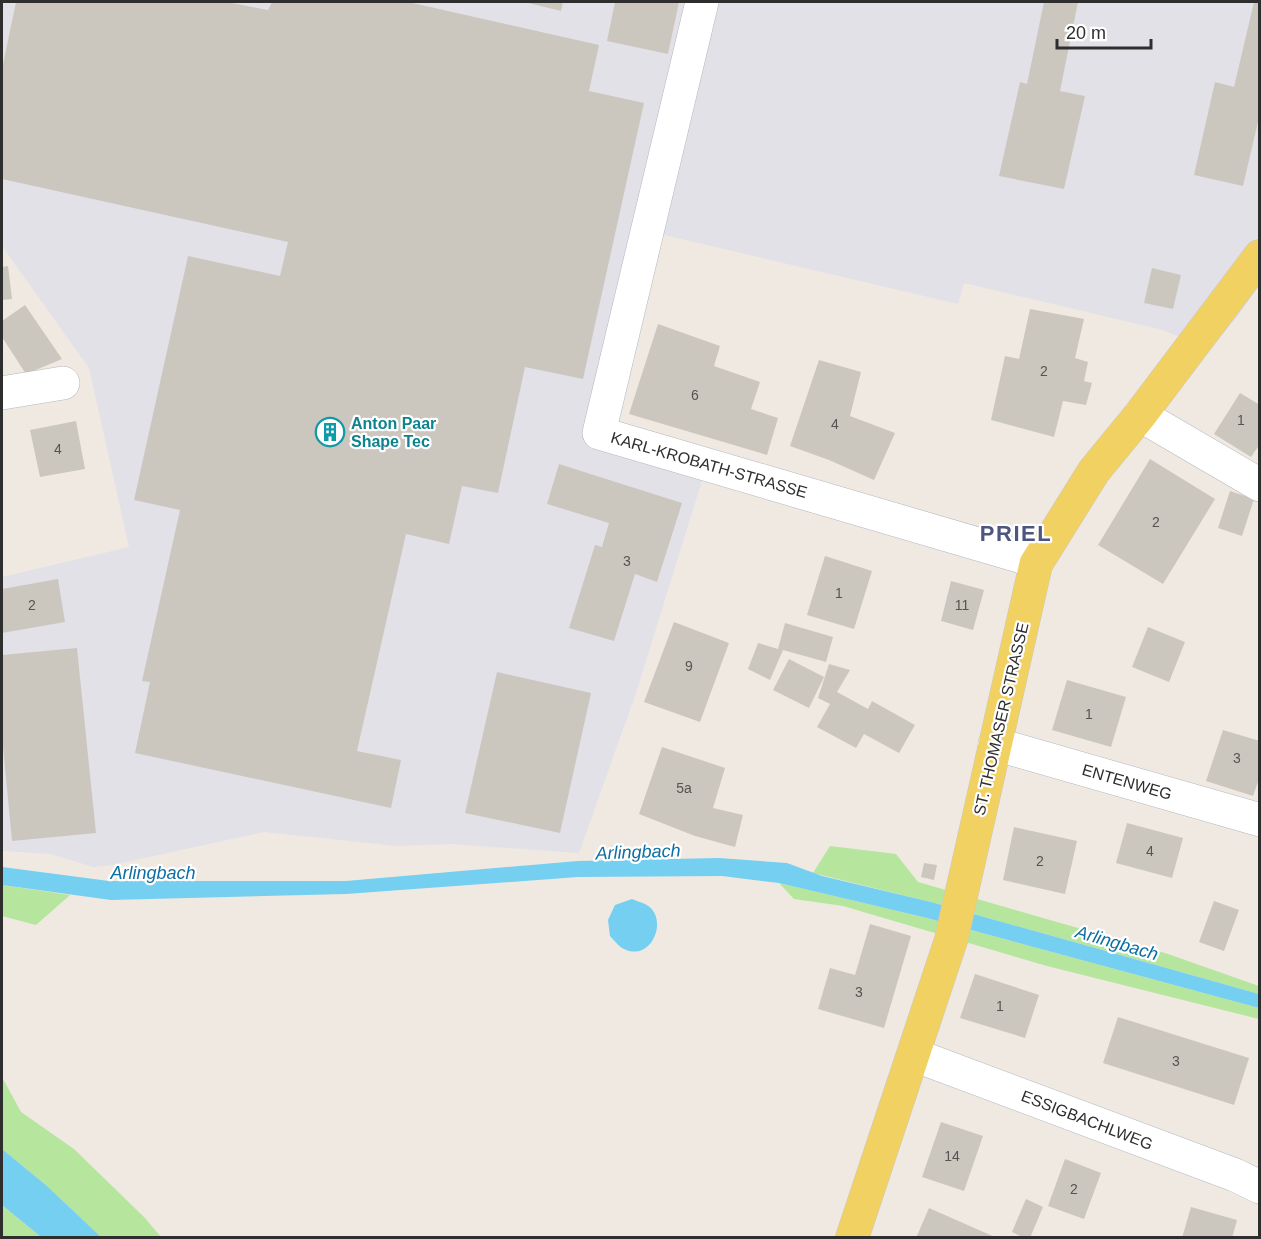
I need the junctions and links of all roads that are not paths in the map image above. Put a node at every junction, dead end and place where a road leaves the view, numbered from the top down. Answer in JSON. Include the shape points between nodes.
{"nodes":[{"id":1,"x":702,"y":2,"type":"edge"},
{"id":2,"x":1260,"y":256,"type":"edge"},
{"id":3,"x":63,"y":383,"type":"dead end"},
{"id":4,"x":2,"y":393,"type":"edge"},
{"id":5,"x":1140,"y":415,"type":"junction"},
{"id":6,"x":1260,"y":485,"type":"edge"},
{"id":7,"x":1036,"y":564,"type":"junction"},
{"id":8,"x":995,"y":744,"type":"junction"},
{"id":9,"x":1260,"y":820,"type":"edge"},
{"id":10,"x":914,"y":1055,"type":"junction"},
{"id":11,"x":1260,"y":1187,"type":"edge"},
{"id":12,"x":852,"y":1238,"type":"edge"}],
"edges":[{"from":1,"to":7,"type":"street","name":"KARL-KROBATH-STRASSE","via":[[599,433]]},
{"from":2,"to":5,"type":"main road","name":"ST. THOMASER STRASSE"},
{"from":3,"to":4,"type":"street"},
{"from":5,"to":6,"type":"street"},
{"from":5,"to":7,"type":"main road","name":"ST. THOMASER STRASSE","via":[[1094,471]]},
{"from":7,"to":8,"type":"main road","name":"ST. THOMASER STRASSE"},
{"from":8,"to":9,"type":"street","name":"ENTENWEG"},
{"from":8,"to":10,"type":"main road","name":"ST. THOMASER STRASSE","via":[[951,940]]},
{"from":10,"to":11,"type":"street","name":"ESSIGBACHLWEG"},
{"from":10,"to":12,"type":"main road","name":"ST. THOMASER STRASSE"}]}
